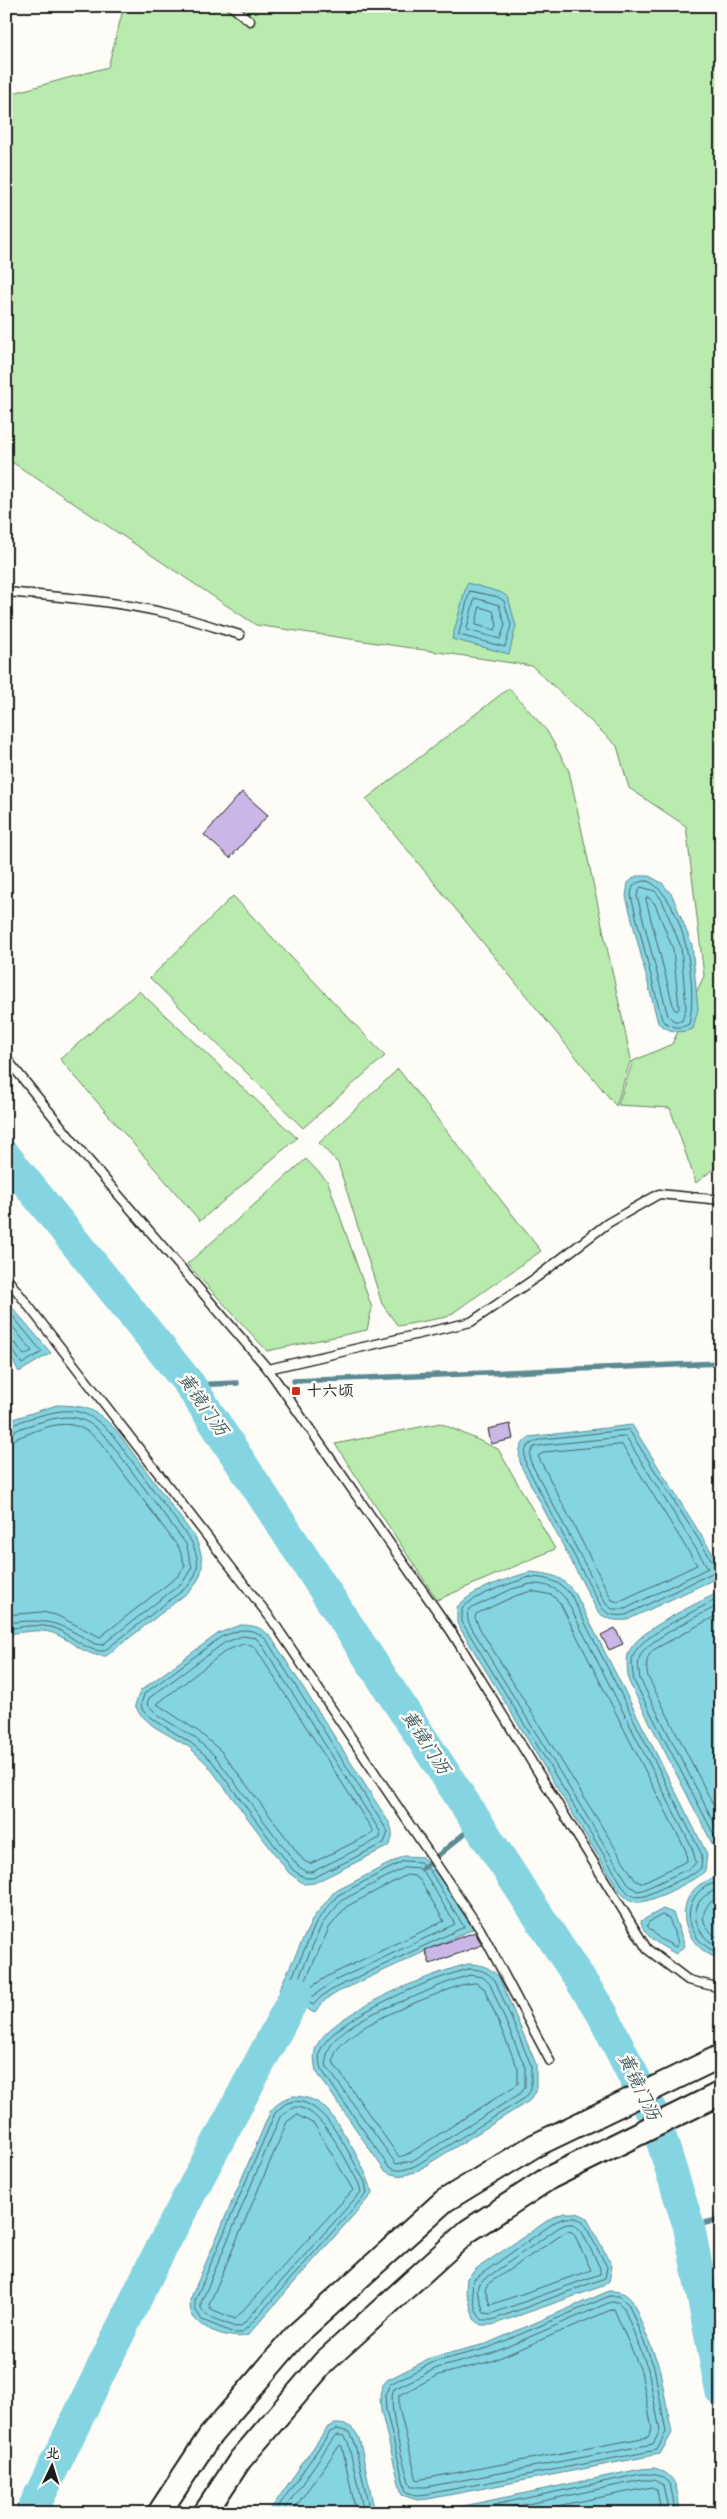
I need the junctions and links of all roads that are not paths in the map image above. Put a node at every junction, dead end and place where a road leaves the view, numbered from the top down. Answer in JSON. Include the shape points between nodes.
{"nodes":[{"id":1,"x":231,"y":6,"type":"edge"},
{"id":2,"x":250,"y":21,"type":"dead end"},
{"id":3,"x":6,"y":592,"type":"edge"},
{"id":4,"x":240,"y":635,"type":"dead end"},
{"id":5,"x":6,"y":1058,"type":"edge"},
{"id":6,"x":721,"y":1200,"type":"edge"},
{"id":7,"x":6,"y":1277,"type":"edge"},
{"id":8,"x":268,"y":1369,"type":"junction"},
{"id":9,"x":721,"y":1988,"type":"edge"},
{"id":10,"x":721,"y":2056,"type":"edge"},
{"id":11,"x":550,"y":2061,"type":"dead end"},
{"id":12,"x":721,"y":2093,"type":"edge"},
{"id":13,"x":158,"y":2513,"type":"edge"},
{"id":14,"x":205,"y":2513,"type":"edge"}],
"edges":[{"from":1,"to":2,"type":"lane"},
{"from":3,"to":4,"type":"lane","via":[[134,606]]},
{"from":5,"to":8,"type":"lane","via":[[85,1156]]},
{"from":6,"to":8,"type":"lane","via":[[659,1194],[608,1223],[471,1322]]},
{"from":7,"to":11,"type":"lane","via":[[272,1620],[480,1929]]},
{"from":8,"to":9,"type":"lane","via":[[451,1631],[647,1949],[688,1980]]},
{"from":10,"to":13,"type":"main road","via":[[534,2146],[444,2202],[296,2335],[209,2437]]},
{"from":12,"to":14,"type":"main road","via":[[549,2178],[468,2231],[324,2362],[240,2460]]}]}
